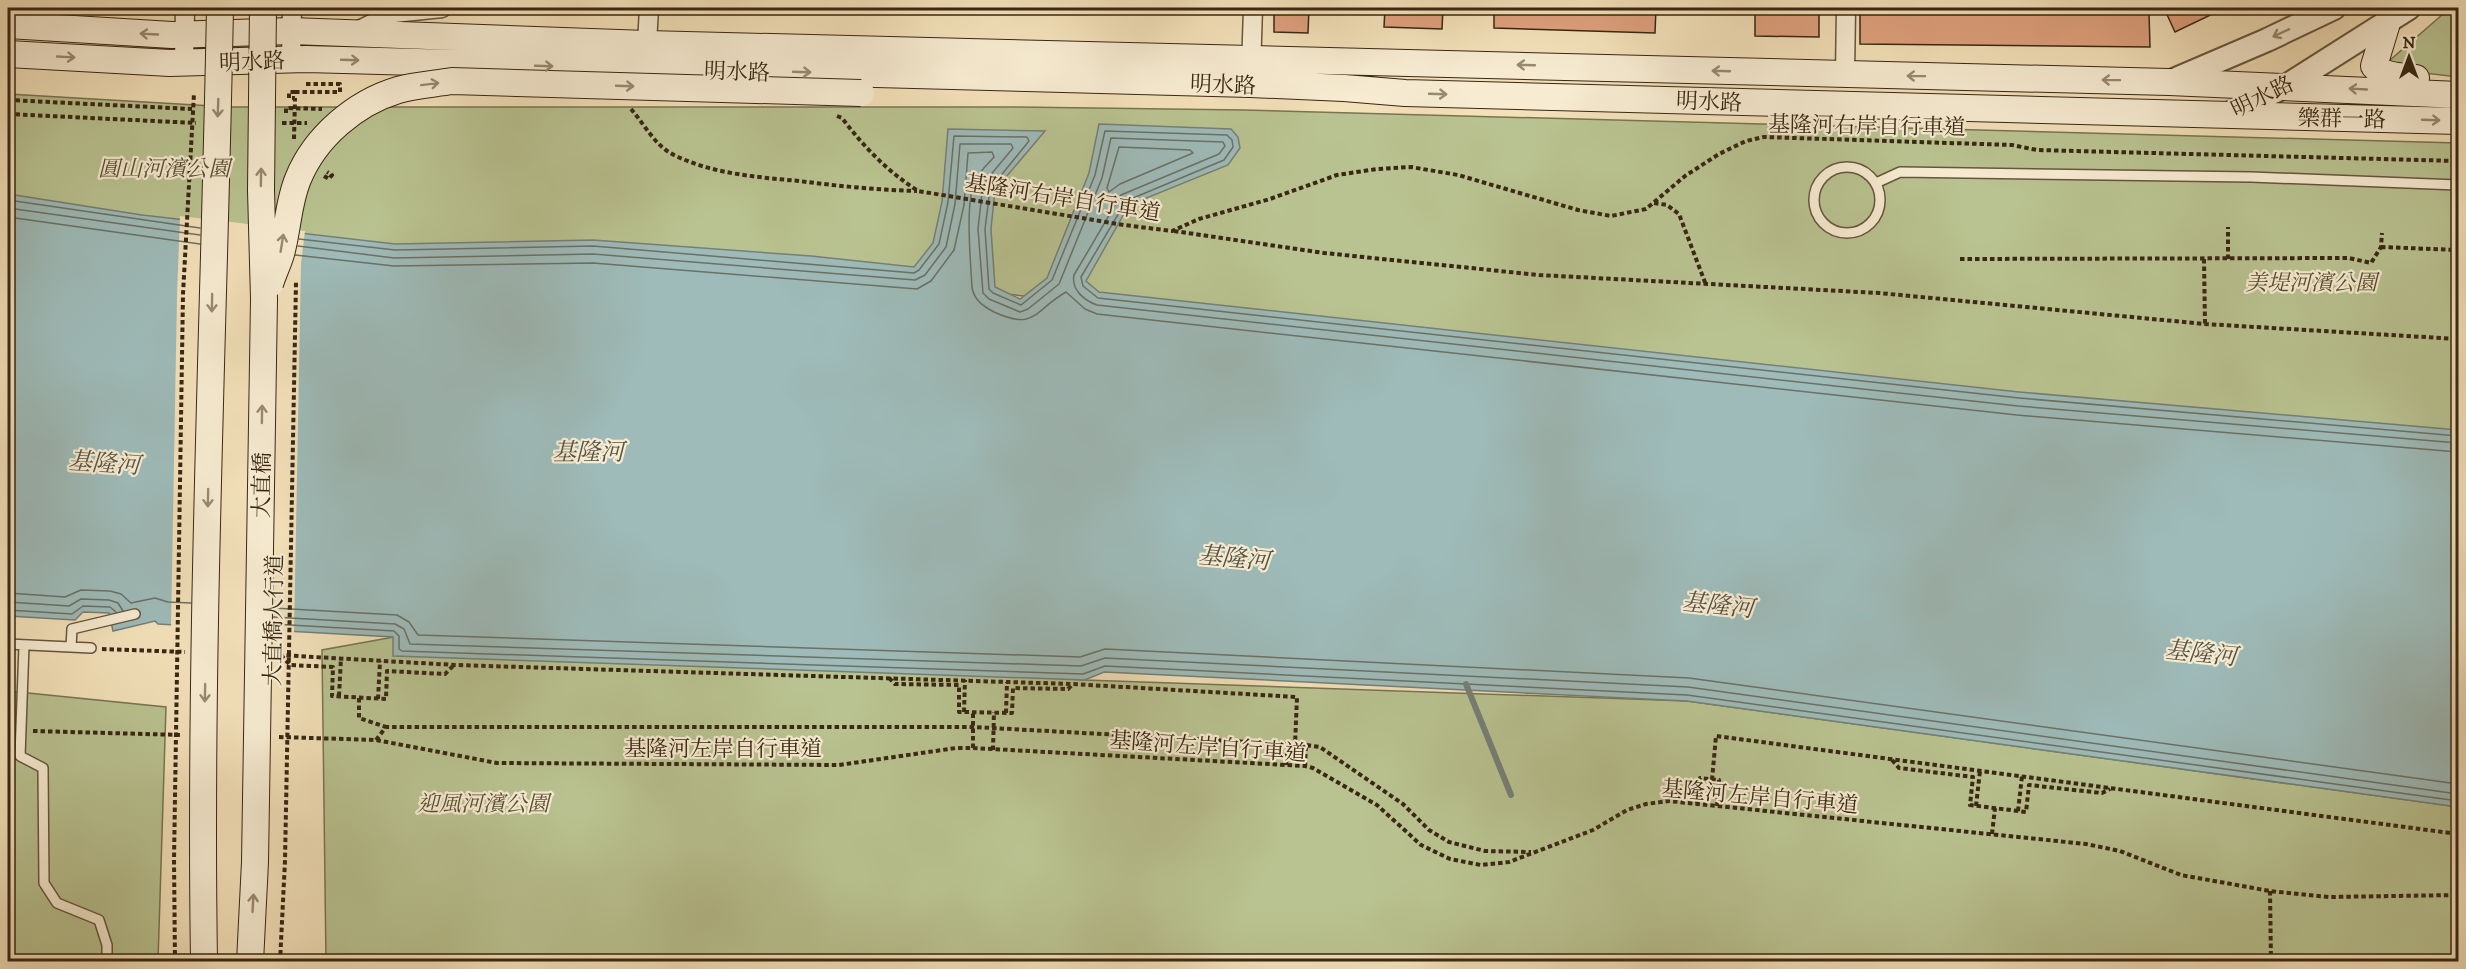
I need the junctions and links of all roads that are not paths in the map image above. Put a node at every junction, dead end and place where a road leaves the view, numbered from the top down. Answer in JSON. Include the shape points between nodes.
{"nodes":[{"id":1,"x":185,"y":8,"type":"edge"},
{"id":2,"x":220,"y":8,"type":"edge"},
{"id":3,"x":263,"y":8,"type":"edge"},
{"id":4,"x":442,"y":8,"type":"edge"},
{"id":5,"x":649,"y":8,"type":"edge"},
{"id":6,"x":1253,"y":8,"type":"edge"},
{"id":7,"x":1846,"y":8,"type":"edge"},
{"id":8,"x":2334,"y":8,"type":"edge"},
{"id":9,"x":2409,"y":8,"type":"edge"},
{"id":10,"x":292,"y":19,"type":"edge"},
{"id":11,"x":2387,"y":24,"type":"junction"},
{"id":12,"x":8,"y":25,"type":"edge"},
{"id":13,"x":355,"y":33,"type":"junction"},
{"id":14,"x":184,"y":35,"type":"junction"},
{"id":15,"x":647,"y":44,"type":"junction"},
{"id":16,"x":8,"y":54,"type":"edge"},
{"id":17,"x":1251,"y":57,"type":"junction"},
{"id":18,"x":291,"y":60,"type":"junction"},
{"id":19,"x":184,"y":63,"type":"junction"},
{"id":20,"x":1845,"y":74,"type":"junction"},
{"id":21,"x":2169,"y":82,"type":"junction"},
{"id":22,"x":2458,"y":83,"type":"edge"},
{"id":23,"x":1250,"y":84,"type":"junction"},
{"id":24,"x":2286,"y":86,"type":"junction"},
{"id":25,"x":1405,"y":93,"type":"junction"},
{"id":26,"x":2458,"y":95,"type":"edge"},
{"id":27,"x":2226,"y":115,"type":"junction"},
{"id":28,"x":2458,"y":120,"type":"edge"},
{"id":29,"x":1876,"y":183,"type":"junction"},
{"id":30,"x":2458,"y":184,"type":"edge"},
{"id":31,"x":264,"y":298,"type":"junction"},
{"id":32,"x":135,"y":614,"type":"dead end"},
{"id":33,"x":8,"y":644,"type":"edge"},
{"id":34,"x":24,"y":645,"type":"junction"},
{"id":35,"x":72,"y":647,"type":"junction"},
{"id":36,"x":91,"y":648,"type":"road end"},
{"id":37,"x":107,"y":962,"type":"edge"},
{"id":38,"x":204,"y":962,"type":"edge"},
{"id":39,"x":250,"y":962,"type":"edge"}],
"edges":[{"from":1,"to":14,"type":"street"},
{"from":2,"to":38,"type":"main road","one_way":true,"bridge":true,"via":[[202,861]]},
{"from":31,"to":3,"type":"main road","name":"大直橋","one_way":true,"bridge":true},
{"from":4,"to":13,"type":"street","via":[[394,13]]},
{"from":5,"to":15,"type":"street"},
{"from":6,"to":17,"type":"street"},
{"from":7,"to":20,"type":"street"},
{"from":8,"to":21,"type":"street","name":"明水路","one_way":true},
{"from":9,"to":11,"type":"street","name":"明水路"},
{"from":10,"to":13,"type":"main road","name":"明水路"},
{"from":10,"to":14,"type":"main road","name":"明水路"},
{"from":10,"to":18,"type":"street"},
{"from":11,"to":22,"type":"main road","via":[[2375,57],[2378,71]]},
{"from":11,"to":24,"type":"street","name":"明水路"},
{"from":14,"to":12,"type":"main road","name":"明水路","one_way":true},
{"from":13,"to":15,"type":"main road","name":"明水路"},
{"from":14,"to":19,"type":"street"},
{"from":15,"to":17,"type":"main road","name":"明水路"},
{"from":16,"to":19,"type":"main road","name":"明水路","one_way":true},
{"from":20,"to":17,"type":"main road","name":"明水路","one_way":true},
{"from":17,"to":23,"type":"street"},
{"from":18,"to":19,"type":"main road","name":"明水路"},
{"from":18,"to":23,"type":"main road","name":"明水路","one_way":true},
{"from":21,"to":20,"type":"main road","name":"明水路","one_way":true},
{"from":21,"to":24,"type":"main road","name":"樂群一路"},
{"from":23,"to":25,"type":"main road","name":"明水路"},
{"from":26,"to":24,"type":"main road","name":"樂群一路","one_way":true},
{"from":24,"to":27,"type":"street","name":"明水路"},
{"from":25,"to":27,"type":"main road","name":"明水路","one_way":true},
{"from":31,"to":25,"type":"main road","one_way":true,"bridge":true,"via":[[281,253],[298,178],[311,156],[335,126],[369,103],[396,91],[452,81],[861,93],[1335,100]]},
{"from":27,"to":28,"type":"main road","name":"樂群一路","one_way":true},
{"from":29,"to":29,"type":"lane","via":[[1859,169],[1837,168],[1820,180],[1816,210],[1838,231],[1860,230],[1869,224],[1880,205]]},
{"from":29,"to":30,"type":"lane","via":[[1900,172],[1912,172]]},
{"from":39,"to":31,"type":"main road","name":"大直橋","one_way":true,"bridge":true},
{"from":32,"to":35,"type":"lane","via":[[72,628]]},
{"from":33,"to":34,"type":"lane"},
{"from":34,"to":35,"type":"lane"},
{"from":34,"to":37,"type":"lane","via":[[20,756],[43,768],[44,883],[57,903],[99,920],[107,945]]},
{"from":35,"to":36,"type":"lane"}]}
